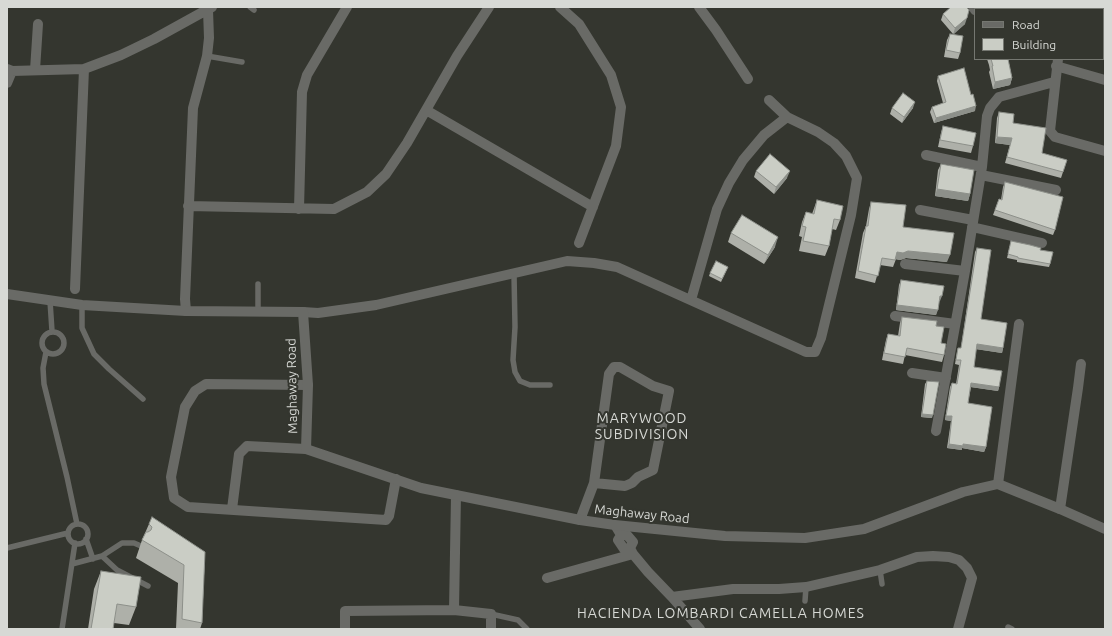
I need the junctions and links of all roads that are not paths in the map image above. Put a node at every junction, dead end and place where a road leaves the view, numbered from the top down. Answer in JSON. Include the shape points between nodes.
{"nodes":[{"id":1,"x":347,"y":7,"type":"edge"},
{"id":2,"x":489,"y":7,"type":"edge"},
{"id":3,"x":560,"y":7,"type":"edge"},
{"id":4,"x":699,"y":7,"type":"edge"},
{"id":5,"x":210,"y":9,"type":"edge"},
{"id":6,"x":38,"y":24,"type":"dead end"},
{"id":7,"x":207,"y":56,"type":"junction"},
{"id":8,"x":242,"y":62,"type":"dead end"},
{"id":9,"x":1057,"y":63,"type":"edge"},
{"id":10,"x":84,"y":69,"type":"junction"},
{"id":11,"x":10,"y":70,"type":"edge"},
{"id":12,"x":35,"y":70,"type":"junction"},
{"id":13,"x":748,"y":79,"type":"dead end"},
{"id":14,"x":1105,"y":80,"type":"edge"},
{"id":15,"x":7,"y":82,"type":"edge"},
{"id":16,"x":1054,"y":82,"type":"junction"},
{"id":17,"x":769,"y":100,"type":"dead end"},
{"id":18,"x":426,"y":110,"type":"junction"},
{"id":19,"x":787,"y":117,"type":"junction"},
{"id":20,"x":1105,"y":151,"type":"edge"},
{"id":21,"x":926,"y":156,"type":"dead end"},
{"id":22,"x":981,"y":171,"type":"junction"},
{"id":23,"x":1056,"y":190,"type":"dead end"},
{"id":24,"x":188,"y":206,"type":"junction"},
{"id":25,"x":593,"y":207,"type":"junction"},
{"id":26,"x":300,"y":209,"type":"junction"},
{"id":27,"x":920,"y":210,"type":"dead end"},
{"id":28,"x":973,"y":223,"type":"junction"},
{"id":29,"x":579,"y":243,"type":"dead end"},
{"id":30,"x":1042,"y":243,"type":"dead end"},
{"id":31,"x":905,"y":264,"type":"dead end"},
{"id":32,"x":965,"y":271,"type":"junction"},
{"id":33,"x":514,"y":274,"type":"junction"},
{"id":34,"x":258,"y":284,"type":"dead end"},
{"id":35,"x":75,"y":289,"type":"dead end"},
{"id":36,"x":7,"y":294,"type":"edge"},
{"id":37,"x":691,"y":300,"type":"junction"},
{"id":38,"x":50,"y":301,"type":"junction"},
{"id":39,"x":82,"y":305,"type":"junction"},
{"id":40,"x":186,"y":311,"type":"junction"},
{"id":41,"x":258,"y":312,"type":"junction"},
{"id":42,"x":303,"y":312,"type":"junction"},
{"id":43,"x":894,"y":316,"type":"dead end"},
{"id":44,"x":955,"y":324,"type":"junction"},
{"id":45,"x":1019,"y":324,"type":"dead end"},
{"id":46,"x":52,"y":331,"type":"junction"},
{"id":47,"x":46,"y":352,"type":"junction"},
{"id":48,"x":1081,"y":364,"type":"dead end"},
{"id":49,"x":912,"y":372,"type":"dead end"},
{"id":50,"x":946,"y":378,"type":"junction"},
{"id":51,"x":308,"y":385,"type":"junction"},
{"id":52,"x":550,"y":385,"type":"dead end"},
{"id":53,"x":144,"y":399,"type":"dead end"},
{"id":54,"x":936,"y":431,"type":"dead end"},
{"id":55,"x":306,"y":449,"type":"junction"},
{"id":56,"x":396,"y":479,"type":"junction"},
{"id":57,"x":594,"y":483,"type":"junction"},
{"id":58,"x":998,"y":484,"type":"junction"},
{"id":59,"x":456,"y":495,"type":"junction"},
{"id":60,"x":1060,"y":508,"type":"junction"},
{"id":61,"x":232,"y":509,"type":"junction"},
{"id":62,"x":580,"y":520,"type":"junction"},
{"id":63,"x":77,"y":524,"type":"junction"},
{"id":64,"x":615,"y":525,"type":"junction"},
{"id":65,"x":1105,"y":528,"type":"edge"},
{"id":66,"x":68,"y":533,"type":"junction"},
{"id":67,"x":86,"y":539,"type":"junction"},
{"id":68,"x":75,"y":543,"type":"junction"},
{"id":69,"x":141,"y":546,"type":"dead end"},
{"id":70,"x":7,"y":548,"type":"edge"},
{"id":71,"x":631,"y":551,"type":"junction"},
{"id":72,"x":102,"y":556,"type":"junction"},
{"id":73,"x":93,"y":559,"type":"junction"},
{"id":74,"x":72,"y":564,"type":"junction"},
{"id":75,"x":880,"y":570,"type":"junction"},
{"id":76,"x":547,"y":578,"type":"dead end"},
{"id":77,"x":882,"y":584,"type":"dead end"},
{"id":78,"x":148,"y":586,"type":"dead end"},
{"id":79,"x":806,"y":587,"type":"junction"},
{"id":80,"x":672,"y":597,"type":"junction"},
{"id":81,"x":805,"y":601,"type":"dead end"},
{"id":82,"x":454,"y":610,"type":"junction"},
{"id":83,"x":490,"y":614,"type":"junction"},
{"id":84,"x":62,"y":629,"type":"edge"},
{"id":85,"x":345,"y":629,"type":"edge"},
{"id":86,"x":490,"y":629,"type":"edge"},
{"id":87,"x":527,"y":629,"type":"edge"},
{"id":88,"x":700,"y":629,"type":"edge"},
{"id":89,"x":958,"y":629,"type":"edge"}],
"edges":[{"from":1,"to":26,"type":"street","via":[[307,75],[302,92]]},
{"from":2,"to":18,"type":"street"},
{"from":3,"to":25,"type":"street","via":[[579,24],[611,74],[621,107],[616,146]]},
{"from":4,"to":13,"type":"street"},
{"from":5,"to":7,"type":"street"},
{"from":5,"to":10,"type":"street","via":[[121,55]]},
{"from":6,"to":12,"type":"street"},
{"from":7,"to":8,"type":"lane"},
{"from":7,"to":24,"type":"street","via":[[193,108]]},
{"from":9,"to":14,"type":"street"},
{"from":9,"to":16,"type":"street"},
{"from":10,"to":12,"type":"street"},
{"from":10,"to":35,"type":"street"},
{"from":11,"to":12,"type":"street"},
{"from":11,"to":15,"type":"street"},
{"from":16,"to":20,"type":"street","via":[[1050,131],[1055,137]]},
{"from":16,"to":22,"type":"street","via":[[999,97],[987,116]]},
{"from":17,"to":19,"type":"street"},
{"from":18,"to":25,"type":"street"},
{"from":18,"to":26,"type":"street","via":[[386,174],[368,192],[334,209]]},
{"from":19,"to":37,"type":"street","via":[[764,135],[743,160],[729,183],[715,216]]},
{"from":19,"to":37,"type":"street","via":[[818,132],[834,144],[846,156],[857,178],[851,215],[818,348],[815,352],[806,352]]},
{"from":21,"to":22,"type":"street"},
{"from":22,"to":23,"type":"street"},
{"from":22,"to":28,"type":"street"},
{"from":24,"to":26,"type":"street"},
{"from":24,"to":40,"type":"street","via":[[184,298]]},
{"from":25,"to":29,"type":"street"},
{"from":27,"to":28,"type":"street"},
{"from":28,"to":30,"type":"street"},
{"from":28,"to":32,"type":"street"},
{"from":31,"to":32,"type":"street"},
{"from":32,"to":44,"type":"street"},
{"from":33,"to":37,"type":"street","via":[[567,261],[594,263],[617,267]]},
{"from":33,"to":42,"type":"street","via":[[376,305],[318,313]]},
{"from":33,"to":52,"type":"lane","via":[[515,372],[520,382]]},
{"from":34,"to":41,"type":"lane"},
{"from":36,"to":38,"type":"street"},
{"from":38,"to":39,"type":"street"},
{"from":38,"to":46,"type":"lane"},
{"from":39,"to":40,"type":"street"},
{"from":39,"to":53,"type":"lane","via":[[82,328],[94,354]]},
{"from":40,"to":41,"type":"street"},
{"from":41,"to":42,"type":"street"},
{"from":42,"to":51,"type":"street","name":"Maghaway Road"},
{"from":43,"to":44,"type":"street"},
{"from":44,"to":50,"type":"street"},
{"from":45,"to":58,"type":"street"},
{"from":46,"to":47,"type":"lane","via":[[42,338],[42,346]]},
{"from":46,"to":47,"type":"lane","via":[[62,336],[64,344],[57,353]]},
{"from":47,"to":63,"type":"lane","via":[[44,384]]},
{"from":48,"to":60,"type":"street"},
{"from":49,"to":50,"type":"street"},
{"from":50,"to":54,"type":"street"},
{"from":51,"to":55,"type":"street","name":"Maghaway Road"},
{"from":51,"to":61,"type":"street","via":[[206,384],[195,392],[185,407],[171,477],[174,498],[188,507]]},
{"from":55,"to":56,"type":"street","name":"Maghaway Road"},
{"from":55,"to":61,"type":"street","via":[[247,446],[239,454]]},
{"from":56,"to":59,"type":"street","name":"Maghaway Road","via":[[421,488]]},
{"from":56,"to":61,"type":"street","via":[[386,520]]},
{"from":57,"to":57,"type":"street","via":[[608,374],[614,367],[620,367],[653,386],[669,391],[653,470],[625,486]]},
{"from":57,"to":62,"type":"street"},
{"from":58,"to":60,"type":"street"},
{"from":58,"to":64,"type":"street","name":"Maghaway Road","via":[[963,492],[864,528],[805,538],[725,536]]},
{"from":59,"to":62,"type":"street","name":"Maghaway Road"},
{"from":59,"to":82,"type":"street"},
{"from":60,"to":65,"type":"street"},
{"from":62,"to":64,"type":"street","name":"Maghaway Road"},
{"from":63,"to":66,"type":"lane","via":[[69,529]]},
{"from":63,"to":67,"type":"lane","via":[[85,527],[88,535]]},
{"from":64,"to":71,"type":"street","via":[[621,535],[627,535],[633,542]]},
{"from":66,"to":68,"type":"lane","via":[[68,537]]},
{"from":66,"to":70,"type":"lane"},
{"from":67,"to":68,"type":"lane"},
{"from":67,"to":73,"type":"lane"},
{"from":68,"to":74,"type":"lane"},
{"from":69,"to":72,"type":"lane","via":[[122,543]]},
{"from":71,"to":76,"type":"street"},
{"from":71,"to":80,"type":"street"},
{"from":72,"to":73,"type":"lane"},
{"from":72,"to":78,"type":"lane","via":[[117,570]]},
{"from":73,"to":74,"type":"lane"},
{"from":74,"to":84,"type":"lane"},
{"from":75,"to":77,"type":"lane"},
{"from":75,"to":79,"type":"street"},
{"from":75,"to":89,"type":"street","via":[[917,557],[933,556],[959,560],[972,578]]},
{"from":79,"to":80,"type":"street","via":[[733,589]]},
{"from":79,"to":81,"type":"lane"},
{"from":80,"to":88,"type":"street"},
{"from":82,"to":83,"type":"street"},
{"from":82,"to":85,"type":"street","via":[[345,611]]},
{"from":83,"to":86,"type":"street"},
{"from":83,"to":87,"type":"lane","via":[[518,620]]}]}
